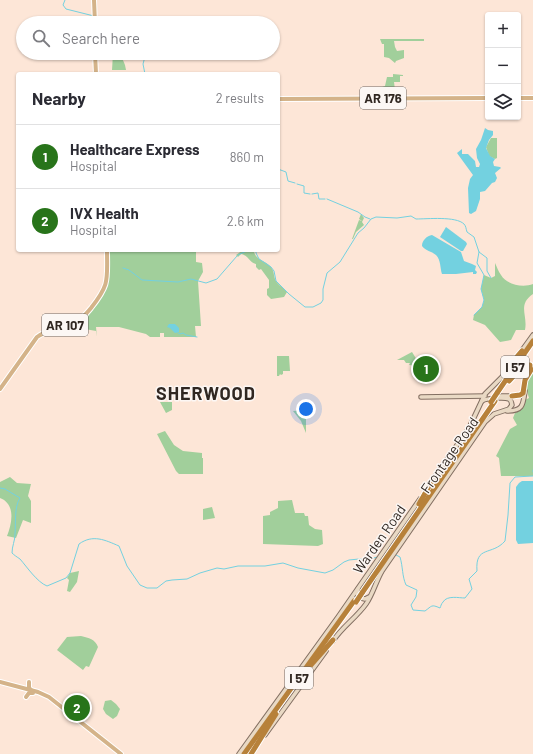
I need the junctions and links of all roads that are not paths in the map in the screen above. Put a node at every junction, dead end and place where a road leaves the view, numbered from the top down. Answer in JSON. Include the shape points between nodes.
{"nodes":[{"id":1,"x":94,"y":0,"type":"edge"},
{"id":2,"x":94,"y":16,"type":"edge"},
{"id":3,"x":96,"y":60,"type":"edge"},
{"id":4,"x":96,"y":72,"type":"edge"},
{"id":5,"x":485,"y":98,"type":"edge"},
{"id":6,"x":521,"y":98,"type":"edge"},
{"id":7,"x":533,"y":98,"type":"edge"},
{"id":8,"x":280,"y":99,"type":"edge"},
{"id":9,"x":106,"y":252,"type":"edge"},
{"id":10,"x":533,"y":335,"type":"edge"},
{"id":11,"x":533,"y":340,"type":"edge"},
{"id":12,"x":533,"y":345,"type":"edge"},
{"id":13,"x":516,"y":358,"type":"junction"},
{"id":14,"x":530,"y":366,"type":"edge"},
{"id":15,"x":533,"y":370,"type":"edge"},
{"id":16,"x":509,"y":381,"type":"junction"},
{"id":17,"x":0,"y":389,"type":"edge"},
{"id":18,"x":421,"y":394,"type":"dead end"},
{"id":19,"x":525,"y":395,"type":"junction"},
{"id":20,"x":476,"y":396,"type":"junction"},
{"id":21,"x":486,"y":396,"type":"junction"},
{"id":22,"x":512,"y":396,"type":"junction"},
{"id":23,"x":496,"y":397,"type":"junction"},
{"id":24,"x":480,"y":402,"type":"junction"},
{"id":25,"x":504,"y":411,"type":"junction"},
{"id":26,"x":474,"y":417,"type":"junction"},
{"id":27,"x":432,"y":481,"type":"junction"},
{"id":28,"x":416,"y":510,"type":"junction"},
{"id":29,"x":397,"y":540,"type":"junction"},
{"id":30,"x":359,"y":586,"type":"junction"},
{"id":31,"x":372,"y":594,"type":"junction"},
{"id":32,"x":353,"y":601,"type":"junction"},
{"id":33,"x":361,"y":611,"type":"junction"},
{"id":34,"x":338,"y":624,"type":"junction"},
{"id":35,"x":333,"y":640,"type":"junction"},
{"id":36,"x":314,"y":651,"type":"junction"},
{"id":37,"x":310,"y":667,"type":"junction"},
{"id":38,"x":0,"y":683,"type":"edge"},
{"id":39,"x":20,"y":688,"type":"junction"},
{"id":40,"x":33,"y":692,"type":"junction"},
{"id":41,"x":278,"y":711,"type":"junction"},
{"id":42,"x":265,"y":718,"type":"joint"},
{"id":43,"x":84,"y":720,"type":"dead end"},
{"id":44,"x":90,"y":729,"type":"junction"},
{"id":45,"x":120,"y":754,"type":"edge"},
{"id":46,"x":242,"y":754,"type":"edge"},
{"id":47,"x":247,"y":754,"type":"edge"},
{"id":48,"x":251,"y":754,"type":"edge"}],
"edges":[{"from":1,"to":2,"type":"main road"},
{"from":3,"to":4,"type":"main road"},
{"from":5,"to":8,"type":"main road","number":"AR 176"},
{"from":6,"to":7,"type":"main road"},
{"from":9,"to":17,"type":"main road","number":"AR 107","via":[[107,283],[100,296],[81,319],[36,337]]},
{"from":10,"to":13,"type":"main road","name":"Warden Road"},
{"from":11,"to":13,"type":"highway"},
{"from":11,"to":23,"type":"highway","number":"I 57"},
{"from":12,"to":16,"type":"highway","number":"I 57"},
{"from":13,"to":21,"type":"main road","name":"Warden Road"},
{"from":14,"to":16,"type":"highway","via":[[522,367]]},
{"from":14,"to":22,"type":"highway","via":[[531,370],[522,393]]},
{"from":15,"to":19,"type":"main road","via":[[526,382]]},
{"from":16,"to":23,"type":"highway","number":"I 57"},
{"from":18,"to":20,"type":"main road","via":[[428,397]]},
{"from":19,"to":22,"type":"main road"},
{"from":19,"to":25,"type":"main road","name":"Frontage Road","via":[[519,408]]},
{"from":20,"to":21,"type":"main road"},
{"from":20,"to":24,"type":"main road"},
{"from":21,"to":23,"type":"main road"},
{"from":21,"to":24,"type":"main road","name":"Warden Road"},
{"from":22,"to":23,"type":"main road"},
{"from":23,"to":28,"type":"highway","number":"I 57"},
{"from":23,"to":29,"type":"highway","number":"I 57"},
{"from":24,"to":26,"type":"main road","name":"Warden Road"},
{"from":25,"to":26,"type":"main road","via":[[511,408],[510,400],[487,399],[482,401]]},
{"from":25,"to":31,"type":"main road","name":"Frontage Road","via":[[493,414],[483,424],[391,557]]},
{"from":26,"to":27,"type":"main road","name":"Warden Road"},
{"from":27,"to":28,"type":"highway"},
{"from":27,"to":30,"type":"main road","name":"Warden Road"},
{"from":28,"to":29,"type":"highway","number":"I 57"},
{"from":29,"to":32,"type":"highway","number":"I 57","bridge":true},
{"from":30,"to":31,"type":"main road","via":[[357,594],[361,598],[368,598]]},
{"from":30,"to":32,"type":"main road","name":"Warden Road"},
{"from":31,"to":33,"type":"main road","name":"Frontage Road"},
{"from":32,"to":33,"type":"main road","via":[[355,597],[361,599]]},
{"from":32,"to":34,"type":"highway","number":"I 57"},
{"from":32,"to":36,"type":"main road","name":"Warden Road"},
{"from":32,"to":37,"type":"highway","number":"I 57"},
{"from":33,"to":35,"type":"main road","name":"Frontage Road"},
{"from":34,"to":36,"type":"highway"},
{"from":34,"to":46,"type":"highway","number":"I 57"},
{"from":35,"to":37,"type":"highway"},
{"from":35,"to":48,"type":"main road","name":"Frontage Road"},
{"from":36,"to":42,"type":"main road","name":"Warden Road"},
{"from":37,"to":41,"type":"highway","number":"I 57"},
{"from":38,"to":39,"type":"main road"},
{"from":39,"to":40,"type":"main road"},
{"from":39,"to":40,"type":"main road","via":[[25,697]]},
{"from":39,"to":40,"type":"main road","via":[[28,682]]},
{"from":40,"to":44,"type":"main road","via":[[51,698]]},
{"from":40,"to":45,"type":"main road","via":[[55,703]]},
{"from":41,"to":47,"type":"highway","number":"I 57"},
{"from":41,"to":48,"type":"highway"},
{"from":42,"to":46,"type":"highway"},
{"from":43,"to":44,"type":"main road"},
{"from":44,"to":45,"type":"main road"}]}
